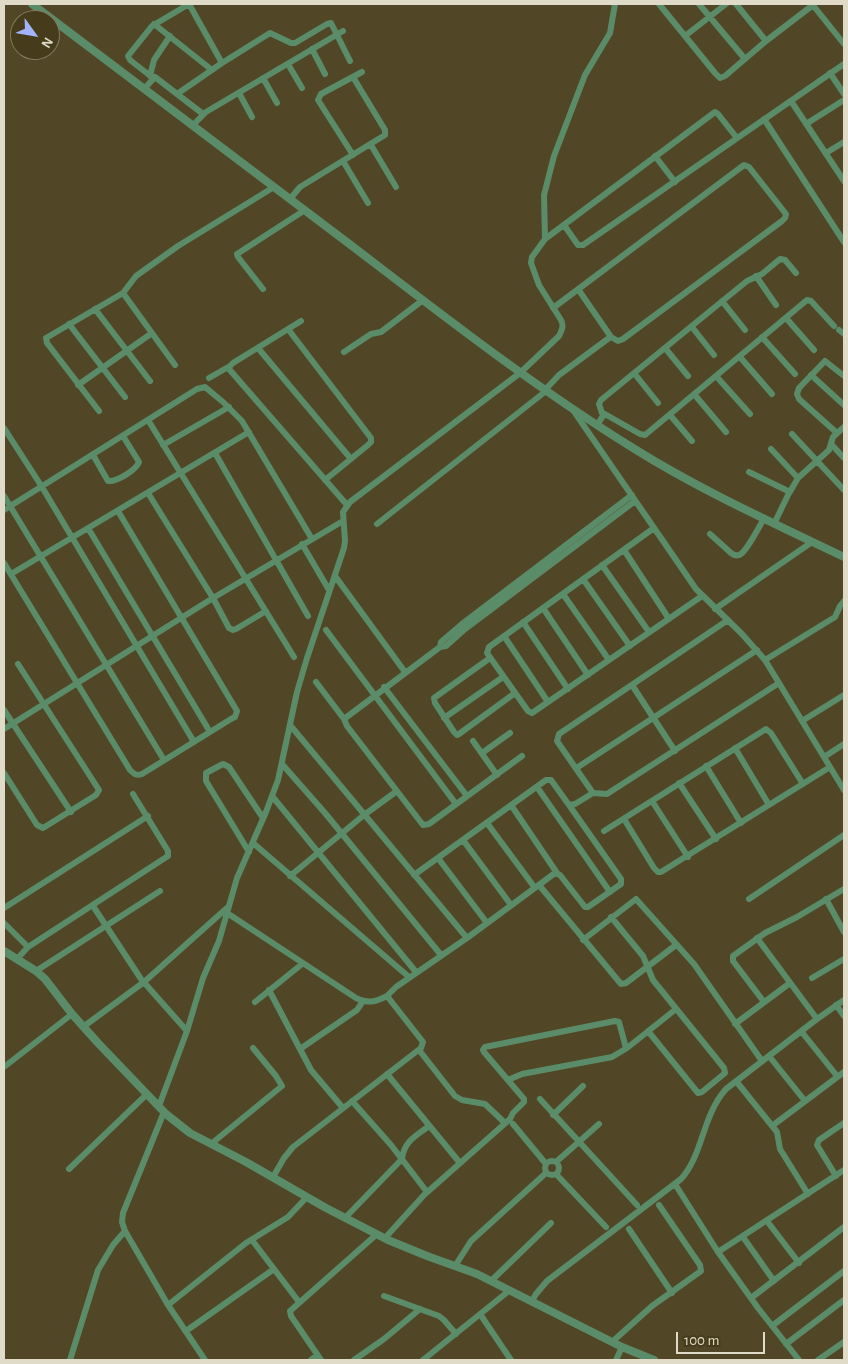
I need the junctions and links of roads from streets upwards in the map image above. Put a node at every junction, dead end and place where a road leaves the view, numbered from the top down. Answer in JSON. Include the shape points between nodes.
{"nodes":[{"id":1,"x":33,"y":4,"type":"edge"},
{"id":2,"x":189,"y":4,"type":"edge"},
{"id":3,"x":659,"y":4,"type":"edge"},
{"id":4,"x":699,"y":4,"type":"edge"},
{"id":5,"x":726,"y":4,"type":"edge"},
{"id":6,"x":736,"y":4,"type":"edge"},
{"id":7,"x":812,"y":4,"type":"edge"},
{"id":8,"x":615,"y":7,"type":"edge"},
{"id":9,"x":710,"y":17,"type":"junction"},
{"id":10,"x":154,"y":24,"type":"junction"},
{"id":11,"x":343,"y":31,"type":"dead end"},
{"id":12,"x":170,"y":36,"type":"junction"},
{"id":13,"x":336,"y":36,"type":"junction"},
{"id":14,"x":685,"y":36,"type":"junction"},
{"id":15,"x":766,"y":41,"type":"junction"},
{"id":16,"x":844,"y":44,"type":"edge"},
{"id":17,"x":312,"y":50,"type":"junction"},
{"id":18,"x":745,"y":59,"type":"junction"},
{"id":19,"x":350,"y":61,"type":"dead end"},
{"id":20,"x":222,"y":63,"type":"junction"},
{"id":21,"x":288,"y":64,"type":"junction"},
{"id":22,"x":844,"y":64,"type":"edge"},
{"id":23,"x":212,"y":70,"type":"junction"},
{"id":24,"x":362,"y":72,"type":"dead end"},
{"id":25,"x":830,"y":73,"type":"junction"},
{"id":26,"x":325,"y":74,"type":"dead end"},
{"id":27,"x":353,"y":77,"type":"junction"},
{"id":28,"x":263,"y":78,"type":"junction"},
{"id":29,"x":149,"y":81,"type":"junction"},
{"id":30,"x":302,"y":88,"type":"dead end"},
{"id":31,"x":239,"y":93,"type":"junction"},
{"id":32,"x":176,"y":94,"type":"junction"},
{"id":33,"x":844,"y":94,"type":"edge"},
{"id":34,"x":844,"y":100,"type":"edge"},
{"id":35,"x":791,"y":101,"type":"junction"},
{"id":36,"x":277,"y":103,"type":"dead end"},
{"id":37,"x":252,"y":117,"type":"dead end"},
{"id":38,"x":198,"y":119,"type":"junction"},
{"id":39,"x":764,"y":120,"type":"junction"},
{"id":40,"x":806,"y":124,"type":"junction"},
{"id":41,"x":737,"y":138,"type":"junction"},
{"id":42,"x":844,"y":142,"type":"edge"},
{"id":43,"x":371,"y":144,"type":"junction"},
{"id":44,"x":826,"y":154,"type":"junction"},
{"id":45,"x":353,"y":155,"type":"junction"},
{"id":46,"x":656,"y":156,"type":"junction"},
{"id":47,"x":343,"y":161,"type":"junction"},
{"id":48,"x":844,"y":181,"type":"edge"},
{"id":49,"x":675,"y":182,"type":"junction"},
{"id":50,"x":274,"y":187,"type":"junction"},
{"id":51,"x":396,"y":187,"type":"dead end"},
{"id":52,"x":293,"y":194,"type":"junction"},
{"id":53,"x":368,"y":203,"type":"dead end"},
{"id":54,"x":305,"y":210,"type":"junction"},
{"id":55,"x":564,"y":225,"type":"junction"},
{"id":56,"x":545,"y":239,"type":"junction"},
{"id":57,"x":844,"y":242,"type":"edge"},
{"id":58,"x":796,"y":273,"type":"dead end"},
{"id":59,"x":756,"y":276,"type":"junction"},
{"id":60,"x":263,"y":289,"type":"dead end"},
{"id":61,"x":578,"y":289,"type":"junction"},
{"id":62,"x":123,"y":293,"type":"junction"},
{"id":63,"x":423,"y":300,"type":"junction"},
{"id":64,"x":722,"y":301,"type":"junction"},
{"id":65,"x":776,"y":304,"type":"dead end"},
{"id":66,"x":553,"y":308,"type":"junction"},
{"id":67,"x":96,"y":309,"type":"junction"},
{"id":68,"x":786,"y":318,"type":"junction"},
{"id":69,"x":301,"y":321,"type":"dead end"},
{"id":70,"x":69,"y":324,"type":"junction"},
{"id":71,"x":692,"y":327,"type":"junction"},
{"id":72,"x":288,"y":329,"type":"junction"},
{"id":73,"x":745,"y":330,"type":"dead end"},
{"id":74,"x":839,"y":330,"type":"edge"},
{"id":75,"x":152,"y":333,"type":"junction"},
{"id":76,"x":611,"y":337,"type":"junction"},
{"id":77,"x":762,"y":338,"type":"junction"},
{"id":78,"x":258,"y":348,"type":"junction"},
{"id":79,"x":665,"y":348,"type":"junction"},
{"id":80,"x":127,"y":350,"type":"junction"},
{"id":81,"x":814,"y":350,"type":"dead end"},
{"id":82,"x":344,"y":352,"type":"dead end"},
{"id":83,"x":714,"y":355,"type":"dead end"},
{"id":84,"x":740,"y":356,"type":"junction"},
{"id":85,"x":175,"y":365,"type":"dead end"},
{"id":86,"x":230,"y":366,"type":"junction"},
{"id":87,"x":102,"y":368,"type":"junction"},
{"id":88,"x":524,"y":369,"type":"junction"},
{"id":89,"x":634,"y":373,"type":"junction"},
{"id":90,"x":795,"y":374,"type":"dead end"},
{"id":91,"x":812,"y":375,"type":"junction"},
{"id":92,"x":688,"y":376,"type":"dead end"},
{"id":93,"x":716,"y":376,"type":"junction"},
{"id":94,"x":844,"y":376,"type":"edge"},
{"id":95,"x":208,"y":378,"type":"dead end"},
{"id":96,"x":150,"y":380,"type":"dead end"},
{"id":97,"x":78,"y":384,"type":"junction"},
{"id":98,"x":548,"y":387,"type":"junction"},
{"id":99,"x":694,"y":394,"type":"junction"},
{"id":100,"x":772,"y":394,"type":"dead end"},
{"id":101,"x":125,"y":397,"type":"dead end"},
{"id":102,"x":658,"y":403,"type":"dead end"},
{"id":103,"x":844,"y":405,"type":"edge"},
{"id":104,"x":229,"y":408,"type":"junction"},
{"id":105,"x":572,"y":408,"type":"junction"},
{"id":106,"x":99,"y":411,"type":"dead end"},
{"id":107,"x":750,"y":414,"type":"dead end"},
{"id":108,"x":670,"y":415,"type":"junction"},
{"id":109,"x":148,"y":420,"type":"junction"},
{"id":110,"x":601,"y":421,"type":"junction"},
{"id":111,"x":844,"y":427,"type":"edge"},
{"id":112,"x":4,"y":430,"type":"edge"},
{"id":113,"x":249,"y":432,"type":"junction"},
{"id":114,"x":726,"y":432,"type":"dead end"},
{"id":115,"x":837,"y":433,"type":"junction"},
{"id":116,"x":792,"y":434,"type":"dead end"},
{"id":117,"x":123,"y":436,"type":"junction"},
{"id":118,"x":593,"y":438,"type":"junction"},
{"id":119,"x":692,"y":441,"type":"dead end"},
{"id":120,"x":163,"y":445,"type":"junction"},
{"id":121,"x":832,"y":445,"type":"junction"},
{"id":122,"x":771,"y":449,"type":"dead end"},
{"id":123,"x":215,"y":453,"type":"junction"},
{"id":124,"x":93,"y":455,"type":"junction"},
{"id":125,"x":844,"y":458,"type":"edge"},
{"id":126,"x":351,"y":459,"type":"junction"},
{"id":127,"x":816,"y":461,"type":"junction"},
{"id":128,"x":749,"y":472,"type":"dead end"},
{"id":129,"x":181,"y":473,"type":"junction"},
{"id":130,"x":798,"y":478,"type":"junction"},
{"id":131,"x":324,"y":480,"type":"junction"},
{"id":132,"x":42,"y":487,"type":"junction"},
{"id":133,"x":844,"y":490,"type":"edge"},
{"id":134,"x":790,"y":492,"type":"junction"},
{"id":135,"x":148,"y":493,"type":"junction"},
{"id":136,"x":4,"y":496,"type":"edge"},
{"id":137,"x":634,"y":498,"type":"junction"},
{"id":138,"x":347,"y":505,"type":"junction"},
{"id":139,"x":10,"y":506,"type":"junction"},
{"id":140,"x":4,"y":510,"type":"edge"},
{"id":141,"x":118,"y":511,"type":"junction"},
{"id":142,"x":764,"y":518,"type":"junction"},
{"id":143,"x":776,"y":520,"type":"junction"},
{"id":144,"x":343,"y":521,"type":"junction"},
{"id":145,"x":377,"y":524,"type":"dead end"},
{"id":146,"x":88,"y":528,"type":"junction"},
{"id":147,"x":654,"y":528,"type":"junction"},
{"id":148,"x":710,"y":534,"type":"dead end"},
{"id":149,"x":71,"y":538,"type":"junction"},
{"id":150,"x":312,"y":539,"type":"junction"},
{"id":151,"x":812,"y":542,"type":"junction"},
{"id":152,"x":302,"y":544,"type":"junction"},
{"id":153,"x":624,"y":550,"type":"junction"},
{"id":154,"x":41,"y":556,"type":"junction"},
{"id":155,"x":844,"y":557,"type":"edge"},
{"id":156,"x":276,"y":560,"type":"junction"},
{"id":157,"x":4,"y":562,"type":"edge"},
{"id":158,"x":602,"y":565,"type":"junction"},
{"id":159,"x":8,"y":573,"type":"edge"},
{"id":160,"x":335,"y":576,"type":"junction"},
{"id":161,"x":246,"y":578,"type":"junction"},
{"id":162,"x":583,"y":579,"type":"junction"},
{"id":163,"x":329,"y":590,"type":"junction"},
{"id":164,"x":563,"y":594,"type":"junction"},
{"id":165,"x":702,"y":596,"type":"junction"},
{"id":166,"x":212,"y":598,"type":"junction"},
{"id":167,"x":844,"y":601,"type":"edge"},
{"id":168,"x":543,"y":608,"type":"junction"},
{"id":169,"x":715,"y":609,"type":"junction"},
{"id":170,"x":266,"y":611,"type":"junction"},
{"id":171,"x":308,"y":616,"type":"dead end"},
{"id":172,"x":181,"y":617,"type":"junction"},
{"id":173,"x":669,"y":619,"type":"junction"},
{"id":174,"x":728,"y":620,"type":"junction"},
{"id":175,"x":523,"y":622,"type":"junction"},
{"id":176,"x":326,"y":630,"type":"dead end"},
{"id":177,"x":649,"y":632,"type":"junction"},
{"id":178,"x":152,"y":636,"type":"junction"},
{"id":179,"x":504,"y":636,"type":"junction"},
{"id":180,"x":136,"y":646,"type":"junction"},
{"id":181,"x":630,"y":646,"type":"junction"},
{"id":182,"x":757,"y":650,"type":"junction"},
{"id":183,"x":294,"y":657,"type":"dead end"},
{"id":184,"x":490,"y":658,"type":"junction"},
{"id":185,"x":609,"y":660,"type":"junction"},
{"id":186,"x":765,"y":660,"type":"junction"},
{"id":187,"x":18,"y":664,"type":"dead end"},
{"id":188,"x":106,"y":664,"type":"junction"},
{"id":189,"x":405,"y":672,"type":"junction"},
{"id":190,"x":588,"y":675,"type":"junction"},
{"id":191,"x":503,"y":677,"type":"junction"},
{"id":192,"x":316,"y":682,"type":"dead end"},
{"id":193,"x":77,"y":683,"type":"junction"},
{"id":194,"x":779,"y":683,"type":"junction"},
{"id":195,"x":632,"y":685,"type":"junction"},
{"id":196,"x":384,"y":688,"type":"junction"},
{"id":197,"x":568,"y":689,"type":"junction"},
{"id":198,"x":515,"y":693,"type":"junction"},
{"id":199,"x":374,"y":695,"type":"junction"},
{"id":200,"x":844,"y":695,"type":"edge"},
{"id":201,"x":548,"y":702,"type":"junction"},
{"id":202,"x":43,"y":704,"type":"junction"},
{"id":203,"x":4,"y":710,"type":"edge"},
{"id":204,"x":653,"y":717,"type":"junction"},
{"id":205,"x":444,"y":718,"type":"junction"},
{"id":206,"x":344,"y":719,"type":"junction"},
{"id":207,"x":802,"y":721,"type":"junction"},
{"id":208,"x":12,"y":723,"type":"junction"},
{"id":209,"x":290,"y":725,"type":"junction"},
{"id":210,"x":4,"y":729,"type":"edge"},
{"id":211,"x":210,"y":732,"type":"junction"},
{"id":212,"x":510,"y":733,"type":"dead end"},
{"id":213,"x":473,"y":741,"type":"dead end"},
{"id":214,"x":194,"y":742,"type":"junction"},
{"id":215,"x":844,"y":744,"type":"edge"},
{"id":216,"x":735,"y":748,"type":"junction"},
{"id":217,"x":675,"y":751,"type":"junction"},
{"id":218,"x":482,"y":753,"type":"junction"},
{"id":219,"x":522,"y":756,"type":"dead end"},
{"id":220,"x":824,"y":757,"type":"junction"},
{"id":221,"x":164,"y":760,"type":"junction"},
{"id":222,"x":282,"y":764,"type":"junction"},
{"id":223,"x":706,"y":766,"type":"junction"},
{"id":224,"x":830,"y":767,"type":"junction"},
{"id":225,"x":577,"y":770,"type":"junction"},
{"id":226,"x":4,"y":773,"type":"edge"},
{"id":227,"x":497,"y":775,"type":"junction"},
{"id":228,"x":679,"y":783,"type":"junction"},
{"id":229,"x":803,"y":784,"type":"junction"},
{"id":230,"x":537,"y":787,"type":"junction"},
{"id":231,"x":844,"y":789,"type":"edge"},
{"id":232,"x":397,"y":791,"type":"junction"},
{"id":233,"x":593,"y":793,"type":"junction"},
{"id":234,"x":133,"y":794,"type":"dead end"},
{"id":235,"x":272,"y":796,"type":"junction"},
{"id":236,"x":467,"y":796,"type":"junction"},
{"id":237,"x":652,"y":801,"type":"junction"},
{"id":238,"x":456,"y":804,"type":"junction"},
{"id":239,"x":511,"y":805,"type":"junction"},
{"id":240,"x":570,"y":805,"type":"junction"},
{"id":241,"x":769,"y":805,"type":"junction"},
{"id":242,"x":71,"y":812,"type":"junction"},
{"id":243,"x":364,"y":815,"type":"junction"},
{"id":244,"x":148,"y":816,"type":"junction"},
{"id":245,"x":263,"y":818,"type":"junction"},
{"id":246,"x":624,"y":819,"type":"junction"},
{"id":247,"x":487,"y":822,"type":"junction"},
{"id":248,"x":741,"y":823,"type":"junction"},
{"id":249,"x":604,"y":832,"type":"dead end"},
{"id":250,"x":342,"y":834,"type":"junction"},
{"id":251,"x":844,"y":835,"type":"edge"},
{"id":252,"x":716,"y":839,"type":"junction"},
{"id":253,"x":463,"y":840,"type":"junction"},
{"id":254,"x":252,"y":843,"type":"junction"},
{"id":255,"x":248,"y":852,"type":"junction"},
{"id":256,"x":318,"y":853,"type":"junction"},
{"id":257,"x":688,"y":857,"type":"junction"},
{"id":258,"x":438,"y":858,"type":"junction"},
{"id":259,"x":558,"y":873,"type":"junction"},
{"id":260,"x":414,"y":875,"type":"junction"},
{"id":261,"x":290,"y":876,"type":"junction"},
{"id":262,"x":537,"y":887,"type":"junction"},
{"id":263,"x":844,"y":889,"type":"edge"},
{"id":264,"x":160,"y":891,"type":"dead end"},
{"id":265,"x":610,"y":892,"type":"junction"},
{"id":266,"x":749,"y":899,"type":"dead end"},
{"id":267,"x":826,"y":899,"type":"junction"},
{"id":268,"x":93,"y":906,"type":"junction"},
{"id":269,"x":229,"y":906,"type":"junction"},
{"id":270,"x":511,"y":906,"type":"junction"},
{"id":271,"x":4,"y":908,"type":"edge"},
{"id":272,"x":227,"y":913,"type":"junction"},
{"id":273,"x":611,"y":917,"type":"junction"},
{"id":274,"x":4,"y":923,"type":"edge"},
{"id":275,"x":487,"y":923,"type":"junction"},
{"id":276,"x":106,"y":926,"type":"junction"},
{"id":277,"x":844,"y":932,"type":"edge"},
{"id":278,"x":467,"y":938,"type":"junction"},
{"id":279,"x":757,"y":938,"type":"junction"},
{"id":280,"x":583,"y":940,"type":"junction"},
{"id":281,"x":676,"y":946,"type":"junction"},
{"id":282,"x":28,"y":948,"type":"junction"},
{"id":283,"x":4,"y":951,"type":"edge"},
{"id":284,"x":441,"y":955,"type":"junction"},
{"id":285,"x":17,"y":959,"type":"junction"},
{"id":286,"x":844,"y":959,"type":"edge"},
{"id":287,"x":302,"y":964,"type":"junction"},
{"id":288,"x":649,"y":967,"type":"junction"},
{"id":289,"x":36,"y":971,"type":"junction"},
{"id":290,"x":416,"y":972,"type":"junction"},
{"id":291,"x":409,"y":977,"type":"junction"},
{"id":292,"x":812,"y":978,"type":"dead end"},
{"id":293,"x":144,"y":982,"type":"junction"},
{"id":294,"x":790,"y":983,"type":"junction"},
{"id":295,"x":269,"y":990,"type":"junction"},
{"id":296,"x":387,"y":996,"type":"junction"},
{"id":297,"x":844,"y":1000,"type":"edge"},
{"id":298,"x":363,"y":1001,"type":"junction"},
{"id":299,"x":255,"y":1002,"type":"dead end"},
{"id":300,"x":764,"y":1002,"type":"junction"},
{"id":301,"x":836,"y":1005,"type":"junction"},
{"id":302,"x":676,"y":1008,"type":"junction"},
{"id":303,"x":72,"y":1014,"type":"junction"},
{"id":304,"x":844,"y":1016,"type":"edge"},
{"id":305,"x":817,"y":1019,"type":"junction"},
{"id":306,"x":735,"y":1024,"type":"junction"},
{"id":307,"x":83,"y":1027,"type":"junction"},
{"id":308,"x":801,"y":1030,"type":"junction"},
{"id":309,"x":187,"y":1031,"type":"junction"},
{"id":310,"x":648,"y":1031,"type":"junction"},
{"id":311,"x":253,"y":1048,"type":"dead end"},
{"id":312,"x":626,"y":1048,"type":"junction"},
{"id":313,"x":300,"y":1049,"type":"junction"},
{"id":314,"x":419,"y":1050,"type":"junction"},
{"id":315,"x":769,"y":1056,"type":"junction"},
{"id":316,"x":762,"y":1061,"type":"junction"},
{"id":317,"x":4,"y":1067,"type":"edge"},
{"id":318,"x":844,"y":1072,"type":"edge"},
{"id":319,"x":387,"y":1074,"type":"junction"},
{"id":320,"x":837,"y":1076,"type":"junction"},
{"id":321,"x":720,"y":1078,"type":"junction"},
{"id":322,"x":508,"y":1080,"type":"junction"},
{"id":323,"x":736,"y":1081,"type":"junction"},
{"id":324,"x":713,"y":1083,"type":"junction"},
{"id":325,"x":583,"y":1086,"type":"dead end"},
{"id":326,"x":727,"y":1088,"type":"junction"},
{"id":327,"x":147,"y":1094,"type":"junction"},
{"id":328,"x":722,"y":1094,"type":"junction"},
{"id":329,"x":540,"y":1099,"type":"dead end"},
{"id":330,"x":352,"y":1101,"type":"junction"},
{"id":331,"x":805,"y":1101,"type":"junction"},
{"id":332,"x":343,"y":1108,"type":"junction"},
{"id":333,"x":161,"y":1109,"type":"junction"},
{"id":334,"x":553,"y":1115,"type":"junction"},
{"id":335,"x":505,"y":1123,"type":"junction"},
{"id":336,"x":844,"y":1123,"type":"edge"},
{"id":337,"x":513,"y":1124,"type":"dead end"},
{"id":338,"x":599,"y":1124,"type":"dead end"},
{"id":339,"x":429,"y":1126,"type":"junction"},
{"id":340,"x":772,"y":1126,"type":"junction"},
{"id":341,"x":578,"y":1142,"type":"junction"},
{"id":342,"x":211,"y":1144,"type":"junction"},
{"id":343,"x":402,"y":1159,"type":"junction"},
{"id":344,"x":556,"y":1162,"type":"junction"},
{"id":345,"x":460,"y":1163,"type":"junction"},
{"id":346,"x":546,"y":1164,"type":"junction"},
{"id":347,"x":69,"y":1169,"type":"dead end"},
{"id":348,"x":844,"y":1170,"type":"edge"},
{"id":349,"x":546,"y":1173,"type":"junction"},
{"id":350,"x":556,"y":1174,"type":"junction"},
{"id":351,"x":836,"y":1176,"type":"junction"},
{"id":352,"x":273,"y":1177,"type":"junction"},
{"id":353,"x":675,"y":1184,"type":"junction"},
{"id":354,"x":428,"y":1192,"type":"junction"},
{"id":355,"x":808,"y":1194,"type":"junction"},
{"id":356,"x":307,"y":1197,"type":"junction"},
{"id":357,"x":637,"y":1205,"type":"dead end"},
{"id":358,"x":660,"y":1205,"type":"dead end"},
{"id":359,"x":345,"y":1218,"type":"junction"},
{"id":360,"x":768,"y":1221,"type":"junction"},
{"id":361,"x":551,"y":1223,"type":"dead end"},
{"id":362,"x":606,"y":1227,"type":"dead end"},
{"id":363,"x":844,"y":1227,"type":"edge"},
{"id":364,"x":628,"y":1229,"type":"dead end"},
{"id":365,"x":126,"y":1231,"type":"junction"},
{"id":366,"x":376,"y":1234,"type":"junction"},
{"id":367,"x":743,"y":1237,"type":"junction"},
{"id":368,"x":385,"y":1238,"type":"junction"},
{"id":369,"x":252,"y":1240,"type":"junction"},
{"id":370,"x":718,"y":1252,"type":"junction"},
{"id":371,"x":798,"y":1262,"type":"junction"},
{"id":372,"x":455,"y":1266,"type":"junction"},
{"id":373,"x":274,"y":1269,"type":"junction"},
{"id":374,"x":844,"y":1270,"type":"edge"},
{"id":375,"x":492,"y":1281,"type":"junction"},
{"id":376,"x":774,"y":1281,"type":"junction"},
{"id":377,"x":510,"y":1290,"type":"junction"},
{"id":378,"x":672,"y":1293,"type":"junction"},
{"id":379,"x":384,"y":1296,"type":"dead end"},
{"id":380,"x":751,"y":1298,"type":"junction"},
{"id":381,"x":844,"y":1300,"type":"edge"},
{"id":382,"x":532,"y":1301,"type":"junction"},
{"id":383,"x":298,"y":1302,"type":"junction"},
{"id":384,"x":168,"y":1305,"type":"junction"},
{"id":385,"x":420,"y":1309,"type":"junction"},
{"id":386,"x":480,"y":1314,"type":"junction"},
{"id":387,"x":772,"y":1326,"type":"junction"},
{"id":388,"x":186,"y":1331,"type":"junction"},
{"id":389,"x":456,"y":1334,"type":"junction"},
{"id":390,"x":612,"y":1342,"type":"junction"},
{"id":391,"x":844,"y":1342,"type":"edge"},
{"id":392,"x":786,"y":1344,"type":"junction"},
{"id":393,"x":622,"y":1347,"type":"junction"},
{"id":394,"x":319,"y":1358,"type":"edge"},
{"id":395,"x":70,"y":1360,"type":"edge"},
{"id":396,"x":204,"y":1360,"type":"edge"},
{"id":397,"x":311,"y":1360,"type":"edge"},
{"id":398,"x":354,"y":1360,"type":"edge"},
{"id":399,"x":423,"y":1360,"type":"edge"},
{"id":400,"x":511,"y":1360,"type":"edge"},
{"id":401,"x":616,"y":1360,"type":"edge"},
{"id":402,"x":654,"y":1360,"type":"edge"},
{"id":403,"x":799,"y":1360,"type":"edge"},
{"id":404,"x":818,"y":1360,"type":"edge"}],
"edges":[{"from":1,"to":29,"type":"street"},
{"from":2,"to":10,"type":"street"},
{"from":2,"to":20,"type":"street"},
{"from":3,"to":14,"type":"street"},
{"from":4,"to":9,"type":"street"},
{"from":5,"to":9,"type":"street"},
{"from":6,"to":15,"type":"street"},
{"from":7,"to":15,"type":"street"},
{"from":7,"to":16,"type":"street"},
{"from":8,"to":56,"type":"street","via":[[610,33],[585,75],[554,156],[544,195]]},
{"from":9,"to":14,"type":"street"},
{"from":9,"to":18,"type":"street"},
{"from":10,"to":12,"type":"street"},
{"from":10,"to":29,"type":"street","via":[[128,56]]},
{"from":11,"to":13,"type":"street"},
{"from":12,"to":23,"type":"street"},
{"from":12,"to":29,"type":"street","via":[[154,60]]},
{"from":13,"to":17,"type":"street"},
{"from":13,"to":19,"type":"street"},
{"from":13,"to":20,"type":"street","via":[[329,23],[295,43],[270,33]]},
{"from":14,"to":18,"type":"street","via":[[720,78]]},
{"from":15,"to":18,"type":"street"},
{"from":17,"to":21,"type":"street"},
{"from":17,"to":26,"type":"street"},
{"from":20,"to":23,"type":"street"},
{"from":21,"to":28,"type":"street"},
{"from":21,"to":30,"type":"street"},
{"from":22,"to":25,"type":"street"},
{"from":23,"to":32,"type":"street"},
{"from":24,"to":27,"type":"street"},
{"from":25,"to":33,"type":"street"},
{"from":25,"to":35,"type":"street"},
{"from":27,"to":43,"type":"street","via":[[386,130],[384,137]]},
{"from":27,"to":45,"type":"street","via":[[321,94],[318,100]]},
{"from":28,"to":31,"type":"street"},
{"from":28,"to":36,"type":"street"},
{"from":29,"to":32,"type":"street","via":[[156,78]]},
{"from":29,"to":38,"type":"street"},
{"from":31,"to":37,"type":"street"},
{"from":31,"to":38,"type":"street"},
{"from":32,"to":38,"type":"street"},
{"from":34,"to":40,"type":"street"},
{"from":35,"to":39,"type":"street"},
{"from":35,"to":40,"type":"street"},
{"from":38,"to":50,"type":"street"},
{"from":39,"to":41,"type":"street"},
{"from":39,"to":57,"type":"street"},
{"from":40,"to":44,"type":"street"},
{"from":41,"to":46,"type":"street","via":[[714,112]]},
{"from":41,"to":49,"type":"street"},
{"from":42,"to":44,"type":"street"},
{"from":43,"to":45,"type":"street"},
{"from":43,"to":51,"type":"street"},
{"from":44,"to":48,"type":"street"},
{"from":45,"to":47,"type":"street"},
{"from":46,"to":49,"type":"street"},
{"from":46,"to":55,"type":"street"},
{"from":47,"to":52,"type":"street"},
{"from":47,"to":53,"type":"street"},
{"from":49,"to":55,"type":"street","via":[[583,245],[578,245]]},
{"from":50,"to":52,"type":"street"},
{"from":50,"to":62,"type":"street","via":[[178,246],[136,276]]},
{"from":52,"to":54,"type":"street"},
{"from":54,"to":60,"type":"street","via":[[237,254]]},
{"from":54,"to":63,"type":"street"},
{"from":55,"to":56,"type":"street"},
{"from":56,"to":66,"type":"street","via":[[532,263],[539,285]]},
{"from":58,"to":59,"type":"street","via":[[785,260],[780,259],[766,272]]},
{"from":59,"to":64,"type":"street"},
{"from":59,"to":65,"type":"street"},
{"from":61,"to":66,"type":"street"},
{"from":61,"to":76,"type":"street"},
{"from":61,"to":76,"type":"street","via":[[744,165],[786,214],[774,227],[620,341]]},
{"from":62,"to":67,"type":"street"},
{"from":62,"to":75,"type":"street"},
{"from":63,"to":82,"type":"street","via":[[381,332],[371,334]]},
{"from":63,"to":88,"type":"street"},
{"from":64,"to":71,"type":"street"},
{"from":64,"to":73,"type":"street"},
{"from":66,"to":88,"type":"street","via":[[561,320],[562,330]]},
{"from":67,"to":70,"type":"street"},
{"from":67,"to":80,"type":"street"},
{"from":68,"to":74,"type":"street","via":[[809,300]]},
{"from":68,"to":77,"type":"street"},
{"from":68,"to":81,"type":"street"},
{"from":69,"to":72,"type":"street"},
{"from":70,"to":87,"type":"street"},
{"from":70,"to":97,"type":"street","via":[[46,341]]},
{"from":71,"to":79,"type":"street"},
{"from":71,"to":83,"type":"street"},
{"from":72,"to":78,"type":"street"},
{"from":72,"to":126,"type":"street","via":[[371,438],[371,442]]},
{"from":75,"to":80,"type":"street"},
{"from":75,"to":85,"type":"street"},
{"from":76,"to":98,"type":"street"},
{"from":77,"to":84,"type":"street"},
{"from":77,"to":90,"type":"street"},
{"from":78,"to":86,"type":"street"},
{"from":78,"to":126,"type":"street"},
{"from":79,"to":89,"type":"street"},
{"from":79,"to":92,"type":"street"},
{"from":80,"to":87,"type":"street"},
{"from":80,"to":96,"type":"street"},
{"from":84,"to":93,"type":"street"},
{"from":84,"to":100,"type":"street"},
{"from":86,"to":95,"type":"street"},
{"from":86,"to":131,"type":"street","via":[[231,372]]},
{"from":87,"to":97,"type":"street"},
{"from":87,"to":101,"type":"street"},
{"from":88,"to":98,"type":"street"},
{"from":88,"to":138,"type":"street"},
{"from":89,"to":102,"type":"street"},
{"from":89,"to":110,"type":"street","via":[[599,402]]},
{"from":91,"to":94,"type":"street","via":[[825,361]]},
{"from":91,"to":103,"type":"street"},
{"from":91,"to":115,"type":"street","via":[[799,388],[797,396]]},
{"from":93,"to":99,"type":"street"},
{"from":93,"to":107,"type":"street"},
{"from":97,"to":106,"type":"street"},
{"from":98,"to":105,"type":"street"},
{"from":98,"to":145,"type":"street"},
{"from":99,"to":108,"type":"street"},
{"from":99,"to":114,"type":"street"},
{"from":104,"to":109,"type":"street","via":[[208,389],[201,387]]},
{"from":104,"to":113,"type":"street"},
{"from":104,"to":120,"type":"street"},
{"from":105,"to":110,"type":"street"},
{"from":105,"to":118,"type":"street"},
{"from":108,"to":110,"type":"street","via":[[642,435]]},
{"from":108,"to":119,"type":"street"},
{"from":109,"to":117,"type":"street"},
{"from":109,"to":120,"type":"street"},
{"from":110,"to":118,"type":"street"},
{"from":110,"to":142,"type":"street","via":[[669,470]]},
{"from":111,"to":115,"type":"street"},
{"from":112,"to":132,"type":"street"},
{"from":113,"to":123,"type":"street"},
{"from":113,"to":150,"type":"street"},
{"from":115,"to":121,"type":"street"},
{"from":116,"to":127,"type":"street"},
{"from":117,"to":124,"type":"street"},
{"from":117,"to":124,"type":"street","via":[[139,462],[122,476],[108,481]]},
{"from":118,"to":137,"type":"street"},
{"from":120,"to":129,"type":"street"},
{"from":121,"to":125,"type":"street"},
{"from":121,"to":127,"type":"street"},
{"from":122,"to":130,"type":"street"},
{"from":123,"to":129,"type":"street"},
{"from":123,"to":156,"type":"street"},
{"from":124,"to":132,"type":"street"},
{"from":126,"to":131,"type":"street"},
{"from":127,"to":130,"type":"street"},
{"from":127,"to":133,"type":"street"},
{"from":128,"to":134,"type":"street"},
{"from":129,"to":135,"type":"street"},
{"from":129,"to":161,"type":"street"},
{"from":130,"to":134,"type":"street"},
{"from":131,"to":138,"type":"street"},
{"from":132,"to":139,"type":"street"},
{"from":132,"to":149,"type":"street"},
{"from":134,"to":143,"type":"street"},
{"from":135,"to":141,"type":"street"},
{"from":135,"to":166,"type":"street"},
{"from":136,"to":139,"type":"street"},
{"from":137,"to":147,"type":"street"},
{"from":137,"to":189,"type":"street"},
{"from":138,"to":144,"type":"street"},
{"from":139,"to":140,"type":"street"},
{"from":139,"to":154,"type":"street"},
{"from":141,"to":146,"type":"street"},
{"from":141,"to":172,"type":"street"},
{"from":142,"to":143,"type":"street"},
{"from":142,"to":148,"type":"street","via":[[739,555],[731,553]]},
{"from":143,"to":151,"type":"street"},
{"from":144,"to":150,"type":"street"},
{"from":144,"to":160,"type":"street","via":[[345,541]]},
{"from":146,"to":149,"type":"street"},
{"from":146,"to":178,"type":"street"},
{"from":147,"to":153,"type":"street"},
{"from":147,"to":165,"type":"street"},
{"from":149,"to":154,"type":"street"},
{"from":149,"to":180,"type":"street"},
{"from":150,"to":152,"type":"street"},
{"from":151,"to":155,"type":"street"},
{"from":151,"to":169,"type":"street"},
{"from":152,"to":156,"type":"street"},
{"from":152,"to":163,"type":"street"},
{"from":153,"to":158,"type":"street"},
{"from":153,"to":173,"type":"street"},
{"from":154,"to":159,"type":"street"},
{"from":154,"to":188,"type":"street"},
{"from":156,"to":161,"type":"street"},
{"from":156,"to":171,"type":"street"},
{"from":157,"to":159,"type":"street"},
{"from":158,"to":162,"type":"street"},
{"from":158,"to":177,"type":"street"},
{"from":159,"to":193,"type":"street"},
{"from":160,"to":163,"type":"street"},
{"from":160,"to":189,"type":"street"},
{"from":161,"to":166,"type":"street"},
{"from":161,"to":170,"type":"street"},
{"from":162,"to":164,"type":"street"},
{"from":162,"to":181,"type":"street"},
{"from":163,"to":209,"type":"street"},
{"from":164,"to":168,"type":"street"},
{"from":164,"to":185,"type":"street"},
{"from":165,"to":169,"type":"street"},
{"from":165,"to":173,"type":"street"},
{"from":166,"to":170,"type":"street","via":[[233,630]]},
{"from":166,"to":172,"type":"street"},
{"from":167,"to":186,"type":"street","via":[[835,617]]},
{"from":168,"to":175,"type":"street"},
{"from":168,"to":190,"type":"street"},
{"from":169,"to":174,"type":"street"},
{"from":170,"to":183,"type":"street"},
{"from":172,"to":178,"type":"street"},
{"from":172,"to":211,"type":"street","via":[[237,712]]},
{"from":173,"to":177,"type":"street"},
{"from":174,"to":182,"type":"street"},
{"from":174,"to":195,"type":"street"},
{"from":175,"to":179,"type":"street"},
{"from":175,"to":197,"type":"street"},
{"from":176,"to":199,"type":"street"},
{"from":177,"to":181,"type":"street"},
{"from":178,"to":180,"type":"street"},
{"from":178,"to":211,"type":"street"},
{"from":179,"to":184,"type":"street","via":[[487,650]]},
{"from":179,"to":201,"type":"street"},
{"from":180,"to":188,"type":"street"},
{"from":180,"to":214,"type":"street"},
{"from":181,"to":185,"type":"street"},
{"from":182,"to":186,"type":"street"},
{"from":182,"to":204,"type":"street"},
{"from":184,"to":191,"type":"street"},
{"from":184,"to":205,"type":"street","via":[[434,698]]},
{"from":185,"to":190,"type":"street"},
{"from":186,"to":194,"type":"street"},
{"from":187,"to":202,"type":"street"},
{"from":188,"to":193,"type":"street"},
{"from":188,"to":221,"type":"street"},
{"from":189,"to":196,"type":"street"},
{"from":190,"to":197,"type":"street"},
{"from":191,"to":198,"type":"street"},
{"from":191,"to":205,"type":"street"},
{"from":192,"to":206,"type":"street"},
{"from":193,"to":202,"type":"street"},
{"from":193,"to":221,"type":"street","via":[[134,774],[142,774]]},
{"from":194,"to":207,"type":"street"},
{"from":194,"to":217,"type":"street"},
{"from":195,"to":204,"type":"street"},
{"from":195,"to":225,"type":"street","via":[[557,737]]},
{"from":196,"to":199,"type":"street"},
{"from":196,"to":236,"type":"street"},
{"from":197,"to":201,"type":"street"},
{"from":198,"to":201,"type":"street","via":[[530,713]]},
{"from":198,"to":205,"type":"street","via":[[457,735]]},
{"from":199,"to":206,"type":"street"},
{"from":199,"to":238,"type":"street"},
{"from":200,"to":207,"type":"street"},
{"from":202,"to":208,"type":"street"},
{"from":202,"to":242,"type":"street","via":[[99,790],[96,796]]},
{"from":203,"to":208,"type":"street"},
{"from":204,"to":217,"type":"street"},
{"from":204,"to":225,"type":"street","via":[[581,764]]},
{"from":206,"to":232,"type":"street"},
{"from":207,"to":220,"type":"street"},
{"from":208,"to":210,"type":"street"},
{"from":208,"to":242,"type":"street"},
{"from":209,"to":222,"type":"street"},
{"from":209,"to":243,"type":"street"},
{"from":211,"to":214,"type":"street"},
{"from":212,"to":218,"type":"street"},
{"from":213,"to":218,"type":"street"},
{"from":214,"to":221,"type":"street"},
{"from":215,"to":220,"type":"street"},
{"from":216,"to":223,"type":"street"},
{"from":216,"to":229,"type":"street","via":[[766,729]]},
{"from":216,"to":241,"type":"street"},
{"from":217,"to":233,"type":"street","via":[[612,792]]},
{"from":218,"to":227,"type":"street"},
{"from":219,"to":227,"type":"street"},
{"from":220,"to":224,"type":"street"},
{"from":222,"to":235,"type":"street"},
{"from":222,"to":250,"type":"street"},
{"from":223,"to":228,"type":"street"},
{"from":223,"to":248,"type":"street"},
{"from":224,"to":229,"type":"street"},
{"from":224,"to":231,"type":"street"},
{"from":225,"to":233,"type":"street"},
{"from":226,"to":242,"type":"street","via":[[40,827],[47,827]]},
{"from":227,"to":236,"type":"street"},
{"from":228,"to":237,"type":"street"},
{"from":228,"to":252,"type":"street"},
{"from":229,"to":241,"type":"street"},
{"from":230,"to":239,"type":"street"},
{"from":230,"to":240,"type":"street","via":[[551,780]]},
{"from":230,"to":265,"type":"street"},
{"from":232,"to":238,"type":"street","via":[[423,825]]},
{"from":232,"to":243,"type":"street"},
{"from":233,"to":240,"type":"street"},
{"from":234,"to":244,"type":"street"},
{"from":235,"to":245,"type":"street"},
{"from":235,"to":256,"type":"street"},
{"from":236,"to":238,"type":"street"},
{"from":237,"to":246,"type":"street"},
{"from":237,"to":257,"type":"street"},
{"from":239,"to":247,"type":"street"},
{"from":239,"to":259,"type":"street"},
{"from":240,"to":265,"type":"street","via":[[620,879],[621,884]]},
{"from":241,"to":248,"type":"street"},
{"from":243,"to":250,"type":"street"},
{"from":243,"to":260,"type":"street"},
{"from":244,"to":268,"type":"street","via":[[168,856]]},
{"from":244,"to":271,"type":"street"},
{"from":245,"to":254,"type":"street"},
{"from":245,"to":255,"type":"street","via":[[229,767],[223,764],[206,774],[206,781]]},
{"from":246,"to":249,"type":"street"},
{"from":246,"to":257,"type":"street","via":[[658,872],[666,871]]},
{"from":247,"to":253,"type":"street"},
{"from":247,"to":262,"type":"street"},
{"from":248,"to":252,"type":"street"},
{"from":250,"to":256,"type":"street"},
{"from":250,"to":284,"type":"street"},
{"from":251,"to":266,"type":"street"},
{"from":252,"to":257,"type":"street"},
{"from":253,"to":258,"type":"street"},
{"from":253,"to":270,"type":"street"},
{"from":254,"to":255,"type":"street"},
{"from":254,"to":261,"type":"street"},
{"from":255,"to":269,"type":"street"},
{"from":256,"to":261,"type":"street"},
{"from":256,"to":290,"type":"street"},
{"from":258,"to":260,"type":"street"},
{"from":258,"to":275,"type":"street"},
{"from":259,"to":262,"type":"street"},
{"from":259,"to":265,"type":"street","via":[[585,907]]},
{"from":260,"to":278,"type":"street"},
{"from":261,"to":291,"type":"street"},
{"from":262,"to":270,"type":"street"},
{"from":262,"to":280,"type":"street"},
{"from":263,"to":267,"type":"street"},
{"from":264,"to":276,"type":"street"},
{"from":267,"to":277,"type":"street"},
{"from":267,"to":279,"type":"street"},
{"from":268,"to":276,"type":"street"},
{"from":268,"to":282,"type":"street"},
{"from":269,"to":272,"type":"street"},
{"from":269,"to":293,"type":"street"},
{"from":270,"to":275,"type":"street"},
{"from":272,"to":287,"type":"street"},
{"from":272,"to":309,"type":"street"},
{"from":273,"to":280,"type":"street"},
{"from":273,"to":281,"type":"street","via":[[636,899]]},
{"from":273,"to":288,"type":"street"},
{"from":274,"to":282,"type":"street"},
{"from":275,"to":278,"type":"street"},
{"from":276,"to":289,"type":"street"},
{"from":276,"to":293,"type":"street"},
{"from":278,"to":284,"type":"street"},
{"from":279,"to":294,"type":"street"},
{"from":279,"to":300,"type":"street","via":[[732,958]]},
{"from":280,"to":288,"type":"street","via":[[621,984]]},
{"from":281,"to":288,"type":"street"},
{"from":281,"to":306,"type":"street","via":[[704,977]]},
{"from":282,"to":285,"type":"street"},
{"from":283,"to":285,"type":"street"},
{"from":284,"to":290,"type":"street"},
{"from":285,"to":289,"type":"street"},
{"from":286,"to":292,"type":"street"},
{"from":287,"to":295,"type":"street"},
{"from":287,"to":298,"type":"street"},
{"from":288,"to":302,"type":"street","via":[[653,980]]},
{"from":289,"to":303,"type":"street"},
{"from":290,"to":291,"type":"street"},
{"from":291,"to":296,"type":"street"},
{"from":293,"to":307,"type":"street"},
{"from":293,"to":309,"type":"street"},
{"from":294,"to":300,"type":"street"},
{"from":294,"to":305,"type":"street"},
{"from":295,"to":299,"type":"street"},
{"from":295,"to":313,"type":"street"},
{"from":296,"to":298,"type":"street","via":[[375,1002]]},
{"from":296,"to":314,"type":"street","via":[[423,1042]]},
{"from":297,"to":301,"type":"street"},
{"from":298,"to":313,"type":"street","via":[[357,1010]]},
{"from":300,"to":306,"type":"street"},
{"from":301,"to":304,"type":"street"},
{"from":301,"to":305,"type":"street"},
{"from":302,"to":310,"type":"street"},
{"from":302,"to":321,"type":"street","via":[[725,1070]]},
{"from":303,"to":307,"type":"street"},
{"from":303,"to":317,"type":"street"},
{"from":305,"to":308,"type":"street"},
{"from":306,"to":316,"type":"street"},
{"from":307,"to":327,"type":"street"},
{"from":308,"to":315,"type":"street"},
{"from":308,"to":320,"type":"street"},
{"from":309,"to":333,"type":"street"},
{"from":310,"to":312,"type":"street"},
{"from":310,"to":324,"type":"street","via":[[696,1092],[700,1093]]},
{"from":311,"to":342,"type":"street","via":[[282,1086]]},
{"from":312,"to":322,"type":"street","via":[[612,1057],[522,1074]]},
{"from":312,"to":322,"type":"street","via":[[619,1022],[614,1021],[485,1047],[484,1052]]},
{"from":313,"to":332,"type":"street","via":[[311,1070]]},
{"from":314,"to":319,"type":"street"},
{"from":314,"to":335,"type":"street","via":[[455,1096],[485,1104]]},
{"from":315,"to":316,"type":"street"},
{"from":315,"to":331,"type":"street"},
{"from":316,"to":323,"type":"street"},
{"from":318,"to":320,"type":"street"},
{"from":319,"to":330,"type":"street"},
{"from":319,"to":339,"type":"street"},
{"from":320,"to":331,"type":"street"},
{"from":321,"to":324,"type":"street"},
{"from":321,"to":326,"type":"street"},
{"from":322,"to":335,"type":"street","via":[[524,1100]]},
{"from":323,"to":326,"type":"street"},
{"from":323,"to":340,"type":"street"},
{"from":324,"to":328,"type":"street"},
{"from":325,"to":334,"type":"street"},
{"from":326,"to":328,"type":"street"},
{"from":327,"to":333,"type":"street"},
{"from":327,"to":347,"type":"street"},
{"from":328,"to":353,"type":"street","via":[[691,1165]]},
{"from":329,"to":334,"type":"street"},
{"from":330,"to":332,"type":"street"},
{"from":330,"to":343,"type":"street"},
{"from":331,"to":340,"type":"street"},
{"from":332,"to":352,"type":"street","via":[[293,1147]]},
{"from":333,"to":342,"type":"street","via":[[190,1133]]},
{"from":333,"to":365,"type":"street","via":[[122,1218]]},
{"from":334,"to":341,"type":"street"},
{"from":335,"to":345,"type":"street"},
{"from":336,"to":351,"type":"street","via":[[819,1140],[817,1145]]},
{"from":337,"to":346,"type":"street"},
{"from":338,"to":341,"type":"street"},
{"from":339,"to":343,"type":"street","via":[[407,1144]]},
{"from":339,"to":345,"type":"street"},
{"from":340,"to":355,"type":"street","via":[[780,1149]]},
{"from":341,"to":344,"type":"street"},
{"from":341,"to":357,"type":"street"},
{"from":342,"to":352,"type":"street"},
{"from":343,"to":354,"type":"street"},
{"from":343,"to":359,"type":"street"},
{"from":344,"to":346,"type":"street"},
{"from":344,"to":350,"type":"street","via":[[560,1168]]},
{"from":345,"to":354,"type":"street"},
{"from":346,"to":349,"type":"street"},
{"from":348,"to":351,"type":"street"},
{"from":349,"to":350,"type":"street","via":[[550,1176]]},
{"from":349,"to":372,"type":"street","via":[[471,1242]]},
{"from":350,"to":362,"type":"street"},
{"from":351,"to":355,"type":"street"},
{"from":352,"to":356,"type":"street"},
{"from":353,"to":370,"type":"street"},
{"from":353,"to":382,"type":"street","via":[[548,1281]]},
{"from":354,"to":368,"type":"street"},
{"from":355,"to":360,"type":"street"},
{"from":356,"to":359,"type":"street"},
{"from":356,"to":369,"type":"street","via":[[288,1217]]},
{"from":358,"to":378,"type":"street","via":[[702,1268]]},
{"from":359,"to":366,"type":"street"},
{"from":360,"to":367,"type":"street"},
{"from":360,"to":371,"type":"street"},
{"from":361,"to":375,"type":"street"},
{"from":363,"to":371,"type":"street"},
{"from":364,"to":378,"type":"street"},
{"from":365,"to":384,"type":"street"},
{"from":365,"to":395,"type":"street","via":[[98,1270]]},
{"from":366,"to":368,"type":"street"},
{"from":366,"to":383,"type":"street"},
{"from":367,"to":370,"type":"street"},
{"from":367,"to":376,"type":"street"},
{"from":368,"to":372,"type":"street"},
{"from":369,"to":373,"type":"street"},
{"from":369,"to":384,"type":"street"},
{"from":370,"to":380,"type":"street"},
{"from":371,"to":376,"type":"street"},
{"from":372,"to":375,"type":"street"},
{"from":373,"to":383,"type":"street"},
{"from":373,"to":388,"type":"street"},
{"from":374,"to":387,"type":"street"},
{"from":375,"to":377,"type":"street"},
{"from":376,"to":380,"type":"street"},
{"from":377,"to":382,"type":"street"},
{"from":377,"to":386,"type":"street"},
{"from":378,"to":390,"type":"street","via":[[652,1306]]},
{"from":379,"to":385,"type":"street"},
{"from":380,"to":387,"type":"street"},
{"from":381,"to":392,"type":"street"},
{"from":382,"to":390,"type":"street"},
{"from":383,"to":394,"type":"street","via":[[290,1313]]},
{"from":384,"to":388,"type":"street"},
{"from":385,"to":389,"type":"street","via":[[444,1320]]},
{"from":385,"to":398,"type":"street"},
{"from":386,"to":389,"type":"street"},
{"from":386,"to":400,"type":"street"},
{"from":387,"to":392,"type":"street"},
{"from":388,"to":396,"type":"street"},
{"from":389,"to":399,"type":"street"},
{"from":390,"to":393,"type":"street"},
{"from":391,"to":404,"type":"street"},
{"from":392,"to":403,"type":"street"},
{"from":393,"to":401,"type":"street"},
{"from":393,"to":402,"type":"street"},
{"from":394,"to":397,"type":"street"}]}
